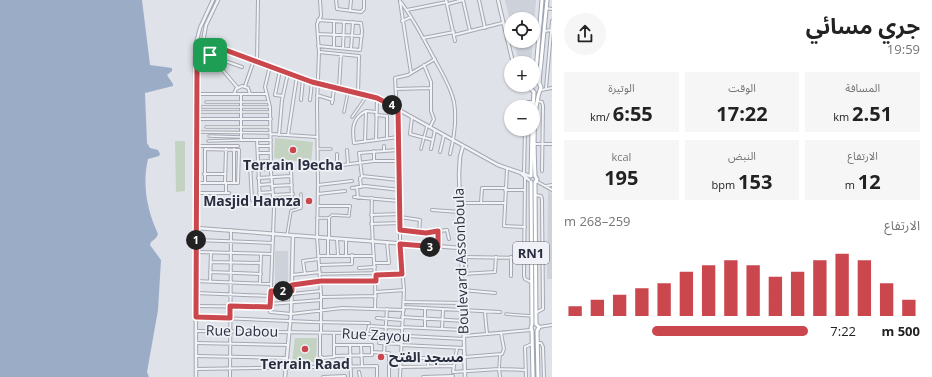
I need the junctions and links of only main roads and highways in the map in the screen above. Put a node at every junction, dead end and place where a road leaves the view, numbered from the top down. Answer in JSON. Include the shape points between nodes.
{"nodes":[{"id":1,"x":542,"y":0,"type":"edge"},
{"id":2,"x":547,"y":0,"type":"edge"},
{"id":3,"x":537,"y":56,"type":"edge"},
{"id":4,"x":540,"y":84,"type":"edge"},
{"id":5,"x":534,"y":92,"type":"edge"},
{"id":6,"x":535,"y":100,"type":"edge"},
{"id":7,"x":532,"y":136,"type":"edge"},
{"id":8,"x":535,"y":136,"type":"edge"},
{"id":9,"x":532,"y":179,"type":"junction"},
{"id":10,"x":536,"y":290,"type":"junction"},
{"id":11,"x":532,"y":291,"type":"junction"},
{"id":12,"x":532,"y":302,"type":"junction"},
{"id":13,"x":537,"y":302,"type":"junction"},
{"id":14,"x":534,"y":327,"type":"junction"},
{"id":15,"x":533,"y":377,"type":"edge"},
{"id":16,"x":538,"y":377,"type":"edge"}],
"edges":[{"from":1,"to":3,"type":"main road"},
{"from":2,"to":4,"type":"main road"},
{"from":5,"to":6,"type":"main road"},
{"from":7,"to":9,"type":"main road","number":"RN1"},
{"from":8,"to":9,"type":"main road","via":[[535,176]]},
{"from":9,"to":10,"type":"main road","number":"RN1","via":[[535,195]]},
{"from":9,"to":11,"type":"main road","number":"RN1"},
{"from":10,"to":11,"type":"main road"},
{"from":10,"to":13,"type":"main road","number":"RN1"},
{"from":11,"to":12,"type":"main road","number":"RN1"},
{"from":12,"to":13,"type":"main road"},
{"from":12,"to":14,"type":"main road","number":"RN1"},
{"from":13,"to":14,"type":"main road","number":"RN1"},
{"from":14,"to":15,"type":"main road","number":"RN1"},
{"from":14,"to":16,"type":"main road","number":"RN1","via":[[537,331]]}]}
